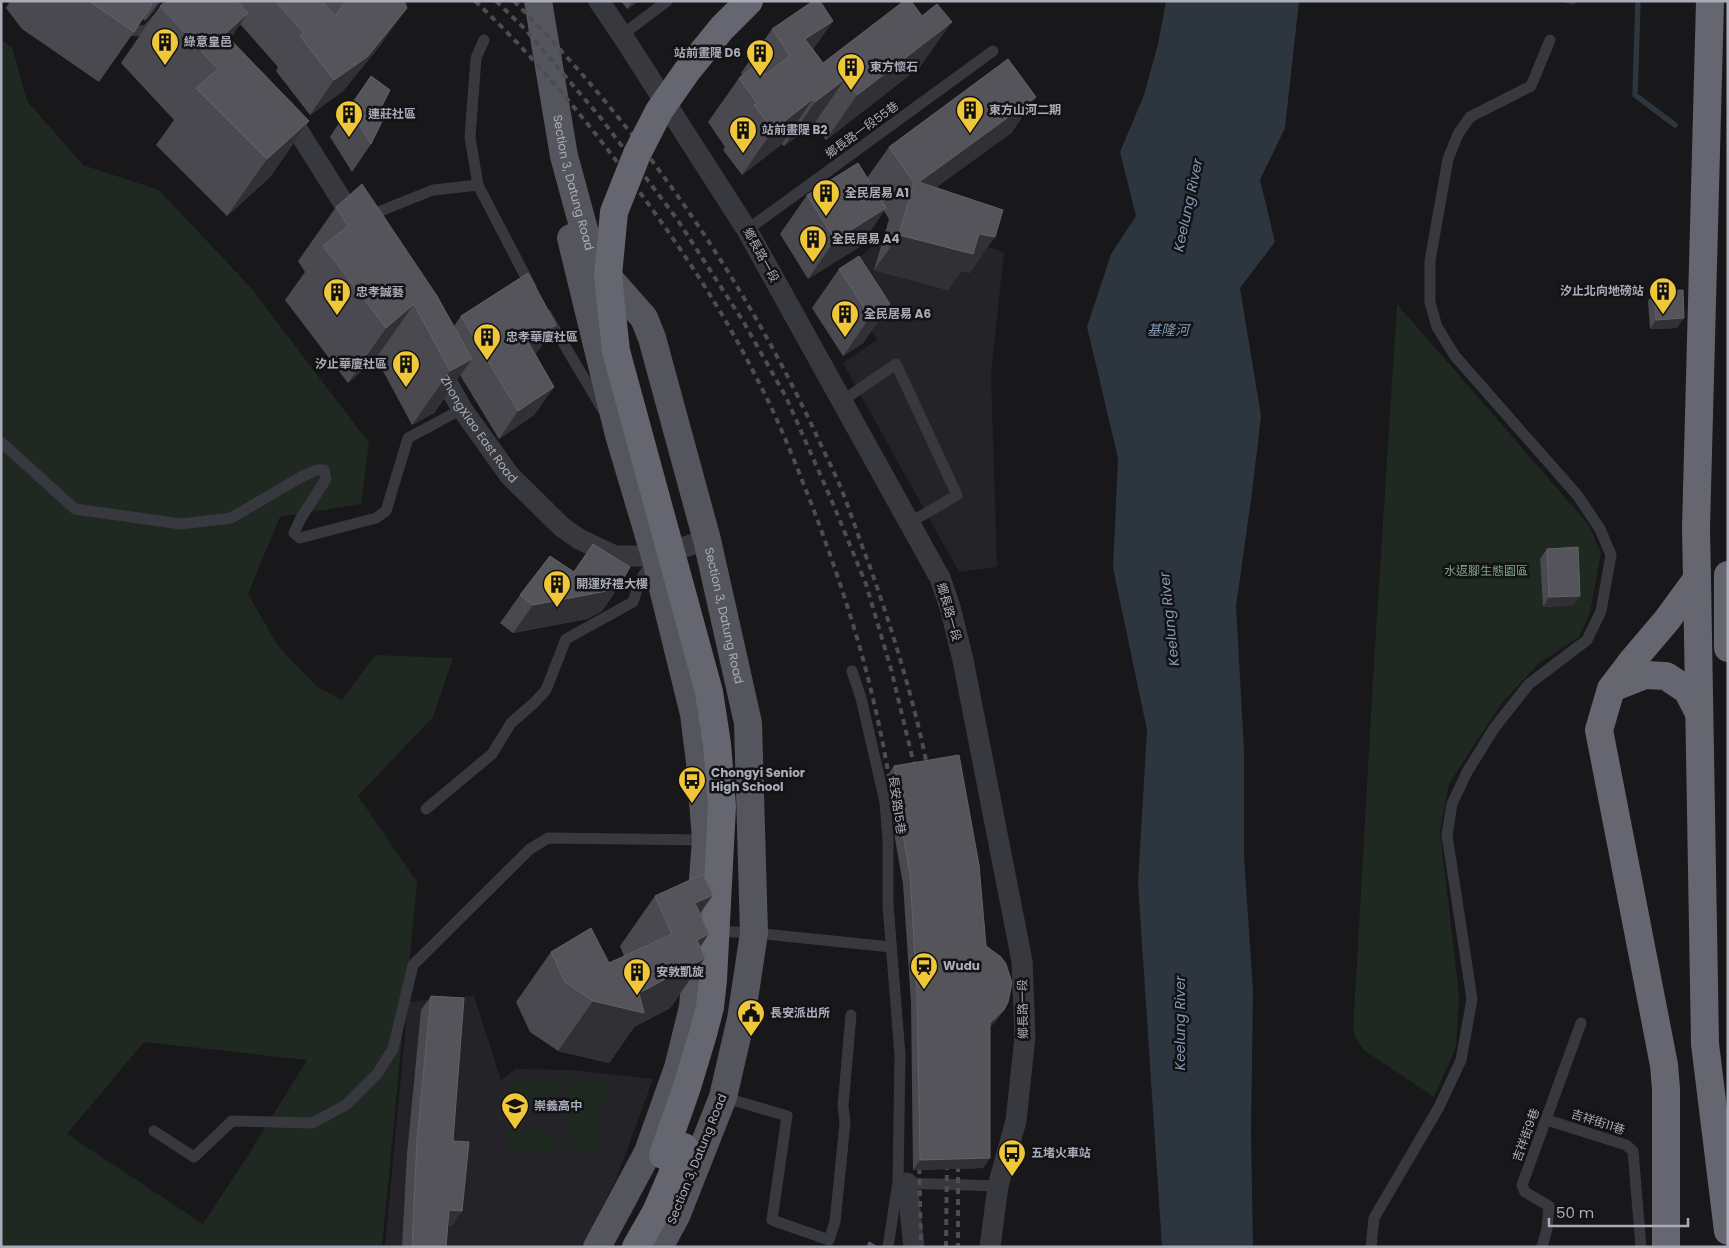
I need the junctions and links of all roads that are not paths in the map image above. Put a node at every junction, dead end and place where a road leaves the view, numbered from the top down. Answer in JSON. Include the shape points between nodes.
{"nodes":[{"id":1,"x":174,"y":1,"type":"edge"},
{"id":2,"x":525,"y":1,"type":"edge"},
{"id":3,"x":538,"y":1,"type":"edge"},
{"id":4,"x":599,"y":1,"type":"edge"},
{"id":5,"x":667,"y":1,"type":"edge"},
{"id":6,"x":749,"y":1,"type":"edge"},
{"id":7,"x":765,"y":1,"type":"edge"},
{"id":8,"x":1710,"y":1,"type":"edge"},
{"id":9,"x":107,"y":25,"type":"edge"},
{"id":10,"x":622,"y":35,"type":"junction"},
{"id":11,"x":484,"y":40,"type":"dead end"},
{"id":12,"x":1550,"y":40,"type":"dead end"},
{"id":13,"x":993,"y":51,"type":"dead end"},
{"id":14,"x":274,"y":95,"type":"edge"},
{"id":15,"x":478,"y":184,"type":"junction"},
{"id":16,"x":355,"y":221,"type":"junction"},
{"id":17,"x":747,"y":230,"type":"junction"},
{"id":18,"x":369,"y":246,"type":"edge"},
{"id":19,"x":428,"y":349,"type":"edge"},
{"id":20,"x":842,"y":401,"type":"junction"},
{"id":21,"x":462,"y":409,"type":"junction"},
{"id":22,"x":619,"y":435,"type":"junction"},
{"id":23,"x":1,"y":442,"type":"edge"},
{"id":24,"x":909,"y":522,"type":"junction"},
{"id":25,"x":707,"y":540,"type":"junction"},
{"id":26,"x":655,"y":556,"type":"junction"},
{"id":27,"x":1728,"y":575,"type":"edge"},
{"id":28,"x":1697,"y":579,"type":"junction"},
{"id":29,"x":1728,"y":648,"type":"edge"},
{"id":30,"x":852,"y":671,"type":"dead end"},
{"id":31,"x":1611,"y":689,"type":"junction"},
{"id":32,"x":1699,"y":713,"type":"junction"},
{"id":33,"x":426,"y":809,"type":"dead end"},
{"id":34,"x":706,"y":840,"type":"junction"},
{"id":35,"x":699,"y":931,"type":"junction"},
{"id":36,"x":754,"y":932,"type":"junction"},
{"id":37,"x":891,"y":947,"type":"junction"},
{"id":38,"x":851,"y":1015,"type":"dead end"},
{"id":39,"x":1581,"y":1023,"type":"dead end"},
{"id":40,"x":723,"y":1097,"type":"junction"},
{"id":41,"x":1547,"y":1120,"type":"junction"},
{"id":42,"x":154,"y":1131,"type":"dead end"},
{"id":43,"x":673,"y":1151,"type":"junction"},
{"id":44,"x":902,"y":1183,"type":"junction"},
{"id":45,"x":998,"y":1186,"type":"junction"},
{"id":46,"x":1728,"y":1231,"type":"edge"},
{"id":47,"x":597,"y":1247,"type":"edge"},
{"id":48,"x":616,"y":1247,"type":"edge"},
{"id":49,"x":636,"y":1247,"type":"edge"},
{"id":50,"x":659,"y":1247,"type":"edge"},
{"id":51,"x":888,"y":1247,"type":"edge"},
{"id":52,"x":914,"y":1247,"type":"edge"},
{"id":53,"x":990,"y":1247,"type":"edge"},
{"id":54,"x":1371,"y":1247,"type":"edge"},
{"id":55,"x":1542,"y":1247,"type":"edge"},
{"id":56,"x":1641,"y":1247,"type":"edge"},
{"id":57,"x":1666,"y":1247,"type":"edge"}],
"edges":[{"from":1,"to":9,"type":"lane","via":[[146,31],[115,30]]},
{"from":2,"to":22,"type":"main road","name":"Section 3, Datung Road","via":[[552,160]]},
{"from":3,"to":25,"type":"main road","name":"Section 3, Datung Road","via":[[564,156],[592,259],[644,318]]},
{"from":4,"to":10,"type":"street","name":"鄉長路一段"},
{"from":5,"to":10,"type":"lane"},
{"from":6,"to":43,"type":"highway","bridge":true,"via":[[722,28],[659,111],[637,154],[614,212],[608,276],[616,351],[709,692],[722,806],[710,1007],[687,1086]]},
{"from":7,"to":43,"type":"highway","via":[[712,60],[670,118],[627,212],[622,304],[628,348],[721,687],[729,743],[733,859],[728,981],[710,1064]]},
{"from":8,"to":28,"type":"highway"},
{"from":10,"to":17,"type":"street","name":"鄉長路一段"},
{"from":11,"to":15,"type":"lane","via":[[476,58],[470,137]]},
{"from":12,"to":54,"type":"lane","via":[[1531,86],[1470,117],[1458,134],[1448,159],[1430,262],[1430,302],[1438,327],[1455,356],[1578,496],[1600,529],[1610,555],[1601,611],[1587,640],[1529,684],[1495,727],[1467,772],[1452,804],[1447,835],[1472,999],[1461,1060],[1440,1107],[1374,1218]]},
{"from":13,"to":17,"type":"lane","name":"鄉長路一段55巷"},
{"from":14,"to":16,"type":"street"},
{"from":15,"to":16,"type":"lane","via":[[432,190]]},
{"from":15,"to":22,"type":"lane","via":[[538,301]]},
{"from":16,"to":18,"type":"street"},
{"from":17,"to":20,"type":"street","name":"鄉長路一段"},
{"from":19,"to":21,"type":"street","name":"ZhongXiao East Road"},
{"from":20,"to":24,"type":"street","name":"鄉長路一段"},
{"from":20,"to":24,"type":"lane","via":[[896,364],[957,495]]},
{"from":21,"to":23,"type":"lane","via":[[408,438],[386,510],[376,518],[300,538],[294,533],[326,479],[324,470],[316,470],[231,518],[181,524],[75,509]]},
{"from":21,"to":26,"type":"street","name":"ZhongXiao East Road","via":[[510,476],[562,527],[615,556]]},
{"from":22,"to":26,"type":"main road","name":"Section 3, Datung Road"},
{"from":24,"to":45,"type":"street","name":"鄉長路一段","via":[[940,578],[950,607],[1022,961],[1025,1037],[1018,1103]]},
{"from":25,"to":26,"type":"street","name":"ZhongXiao East Road"},
{"from":25,"to":36,"type":"main road","name":"Section 3, Datung Road","via":[[748,723]]},
{"from":26,"to":33,"type":"lane","via":[[640,581],[633,602],[566,639],[546,690],[511,723],[492,754]]},
{"from":26,"to":34,"type":"main road","name":"Section 3, Datung Road","via":[[694,714]]},
{"from":27,"to":29,"type":"highway"},
{"from":28,"to":31,"type":"highway"},
{"from":28,"to":32,"type":"highway"},
{"from":30,"to":37,"type":"lane","name":"長安路15巷","via":[[885,802]]},
{"from":31,"to":32,"type":"highway","via":[[1645,675],[1666,676],[1687,690]]},
{"from":31,"to":57,"type":"highway","via":[[1600,730],[1664,1064]]},
{"from":32,"to":46,"type":"highway","via":[[1705,1044]]},
{"from":34,"to":35,"type":"main road","name":"Section 3, Datung Road"},
{"from":34,"to":42,"type":"lane","via":[[548,838],[530,849],[413,965],[392,1049],[377,1074],[346,1105],[312,1124],[232,1121],[194,1158]]},
{"from":35,"to":36,"type":"lane"},
{"from":35,"to":47,"type":"main road","name":"Section 3, Datung Road","via":[[693,1008],[678,1068],[648,1152]]},
{"from":36,"to":37,"type":"lane"},
{"from":36,"to":40,"type":"main road","name":"Section 3, Datung Road","via":[[741,1019]]},
{"from":37,"to":44,"type":"lane","name":"長安路15巷","via":[[900,1055]]},
{"from":38,"to":40,"type":"lane","via":[[845,1123],[835,1222],[829,1240],[772,1220],[787,1116]]},
{"from":39,"to":41,"type":"lane","name":"吉祥街9巷"},
{"from":40,"to":50,"type":"main road","name":"Section 3, Datung Road","via":[[676,1216]]},
{"from":41,"to":55,"type":"lane","name":"吉祥街9巷","via":[[1522,1185],[1525,1192],[1549,1206]]},
{"from":41,"to":56,"type":"lane","name":"吉祥街11巷","via":[[1626,1145],[1632,1151]]},
{"from":43,"to":48,"type":"highway"},
{"from":43,"to":49,"type":"highway","via":[[656,1212]]},
{"from":44,"to":45,"type":"lane"},
{"from":44,"to":51,"type":"lane","name":"長安路15巷"},
{"from":44,"to":52,"type":"street"},
{"from":45,"to":53,"type":"street","name":"鄉長路一段"}]}
